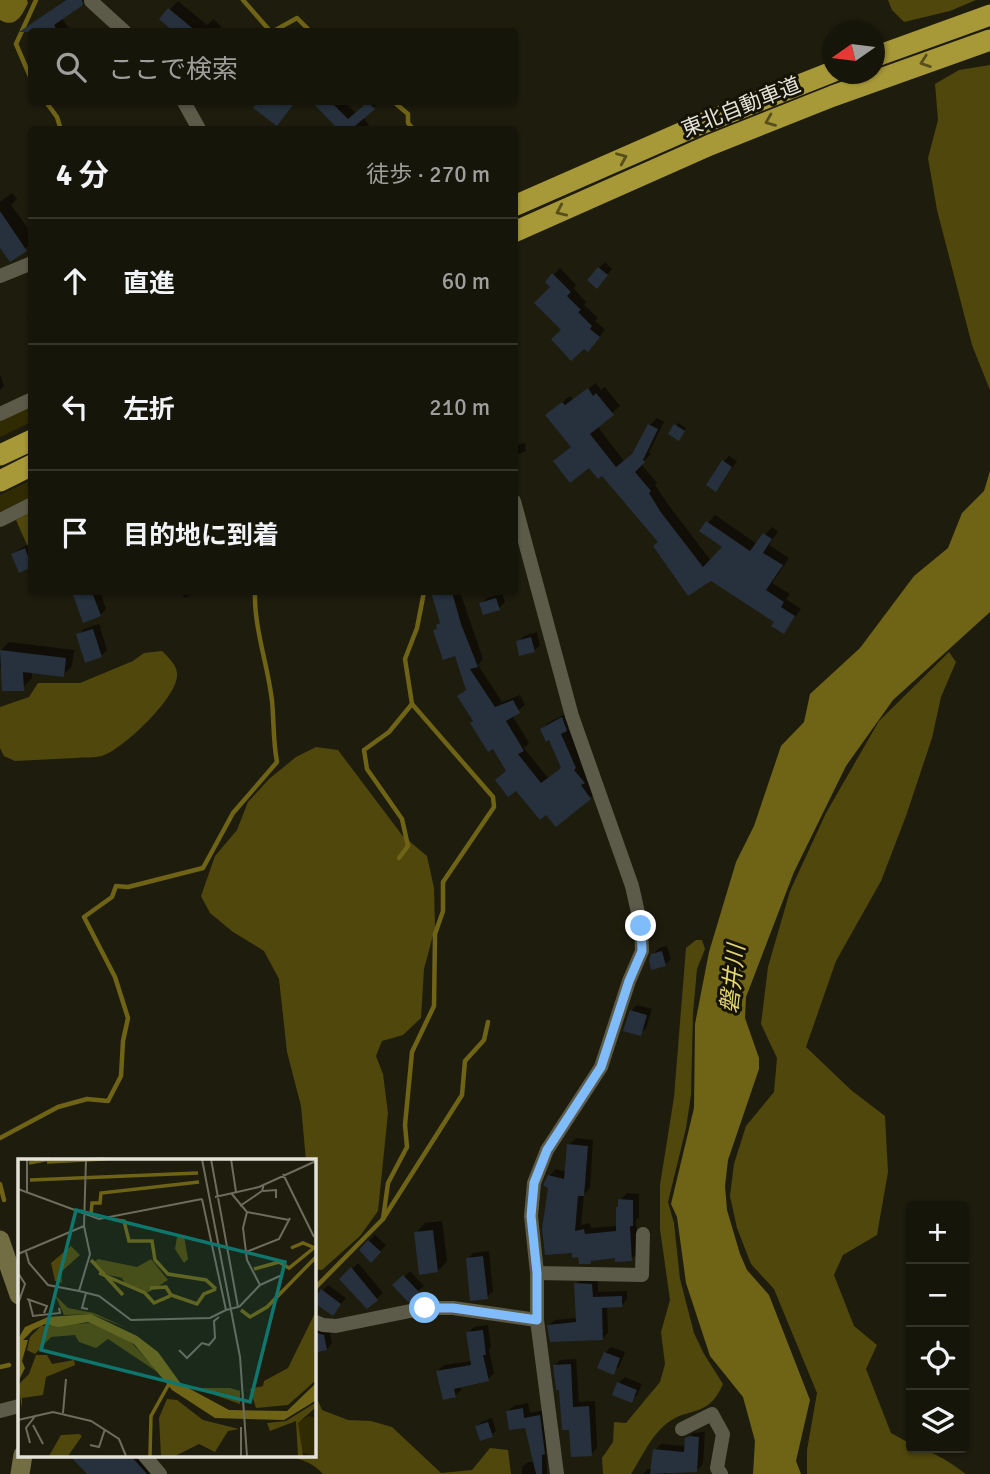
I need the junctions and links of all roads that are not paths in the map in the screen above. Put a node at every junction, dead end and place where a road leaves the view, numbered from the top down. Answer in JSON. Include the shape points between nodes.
{"nodes":[{"id":1,"x":91,"y":1,"type":"edge"},
{"id":2,"x":990,"y":15,"type":"edge"},
{"id":3,"x":121,"y":28,"type":"edge"},
{"id":4,"x":990,"y":40,"type":"edge"},
{"id":5,"x":885,"y":53,"type":"edge"},
{"id":6,"x":822,"y":76,"type":"edge"},
{"id":7,"x":186,"y":105,"type":"edge"},
{"id":8,"x":197,"y":126,"type":"edge"},
{"id":9,"x":518,"y":204,"type":"edge"},
{"id":10,"x":518,"y":230,"type":"edge"},
{"id":11,"x":28,"y":265,"type":"edge"},
{"id":12,"x":0,"y":276,"type":"edge"},
{"id":13,"x":28,"y":401,"type":"edge"},
{"id":14,"x":0,"y":414,"type":"edge"},
{"id":15,"x":28,"y":442,"type":"edge"},
{"id":16,"x":0,"y":455,"type":"edge"},
{"id":17,"x":28,"y":467,"type":"edge"},
{"id":18,"x":0,"y":481,"type":"edge"},
{"id":19,"x":28,"y":506,"type":"edge"},
{"id":20,"x":518,"y":516,"type":"edge"},
{"id":21,"x":0,"y":520,"type":"edge"},
{"id":22,"x":643,"y":1234,"type":"dead end"},
{"id":23,"x":0,"y":1240,"type":"edge"},
{"id":24,"x":537,"y":1273,"type":"junction"},
{"id":25,"x":18,"y":1293,"type":"edge"},
{"id":26,"x":537,"y":1320,"type":"junction"},
{"id":27,"x":315,"y":1322,"type":"edge"},
{"id":28,"x":18,"y":1406,"type":"edge"},
{"id":29,"x":0,"y":1411,"type":"edge"},
{"id":30,"x":682,"y":1429,"type":"dead end"},
{"id":31,"x":23,"y":1456,"type":"edge"},
{"id":32,"x":145,"y":1456,"type":"edge"},
{"id":33,"x":20,"y":1474,"type":"edge"},
{"id":34,"x":160,"y":1474,"type":"edge"},
{"id":35,"x":557,"y":1474,"type":"edge"},
{"id":36,"x":721,"y":1474,"type":"edge"}],
"edges":[{"from":1,"to":3,"type":"street"},
{"from":2,"to":5,"type":"highway"},
{"from":4,"to":10,"type":"highway","name":"東北自動車道","one_way":true,"via":[[722,140]]},
{"from":9,"to":6,"type":"highway","name":"東北自動車道","one_way":true},
{"from":7,"to":8,"type":"street"},
{"from":11,"to":12,"type":"street"},
{"from":13,"to":14,"type":"street"},
{"from":15,"to":16,"type":"highway"},
{"from":17,"to":18,"type":"highway"},
{"from":19,"to":21,"type":"street"},
{"from":20,"to":24,"type":"street","via":[[572,716],[632,886],[642,951],[601,1067],[547,1150],[534,1183],[531,1216]]},
{"from":22,"to":24,"type":"street","via":[[642,1275]]},
{"from":23,"to":25,"type":"street"},
{"from":24,"to":26,"type":"street"},
{"from":26,"to":27,"type":"street","via":[[425,1308],[336,1326]]},
{"from":26,"to":35,"type":"street"},
{"from":28,"to":29,"type":"street"},
{"from":30,"to":36,"type":"street","via":[[712,1414],[723,1434],[717,1468]]},
{"from":31,"to":33,"type":"street"},
{"from":32,"to":34,"type":"street"}]}
